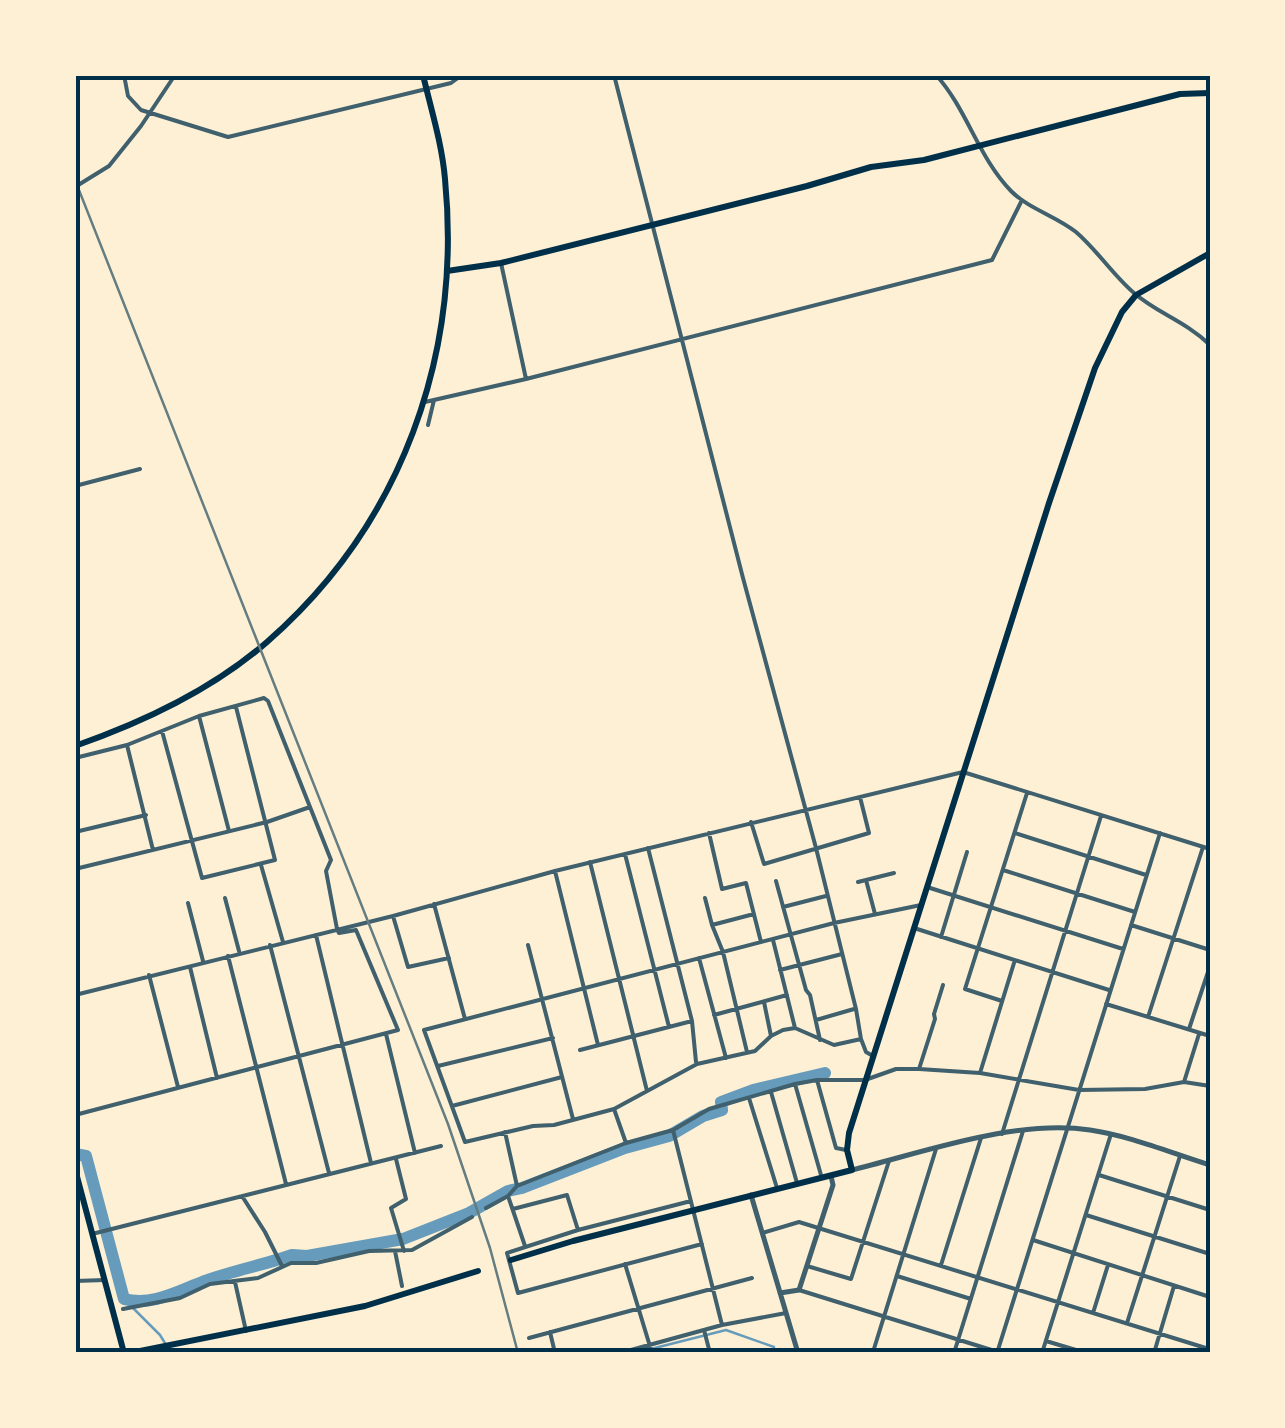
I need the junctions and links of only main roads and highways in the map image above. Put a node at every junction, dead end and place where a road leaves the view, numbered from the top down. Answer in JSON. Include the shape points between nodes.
{"nodes":[{"id":1,"x":423,"y":75,"type":"edge"},
{"id":2,"x":1210,"y":94,"type":"edge"},
{"id":3,"x":1210,"y":253,"type":"edge"},
{"id":4,"x":447,"y":271,"type":"junction"},
{"id":5,"x":75,"y":746,"type":"edge"},
{"id":6,"x":75,"y":1169,"type":"edge"},
{"id":7,"x":511,"y":1260,"type":"dead end"},
{"id":8,"x":478,"y":1271,"type":"dead end"},
{"id":9,"x":147,"y":1352,"type":"edge"},
{"id":10,"x":127,"y":1353,"type":"edge"}],
"edges":[{"from":1,"to":4,"type":"main road","via":[[445,177]]},
{"from":2,"to":4,"type":"main road","via":[[1180,94]]},
{"from":3,"to":7,"type":"main road","via":[[1136,295],[1095,368],[865,1080],[849,1133],[852,1170]]},
{"from":4,"to":5,"type":"main road","via":[[430,401],[394,478],[324,584],[266,643],[209,684]]},
{"from":6,"to":10,"type":"main road"},
{"from":8,"to":9,"type":"main road","via":[[365,1306]]},
{"from":9,"to":10,"type":"main road"}]}
